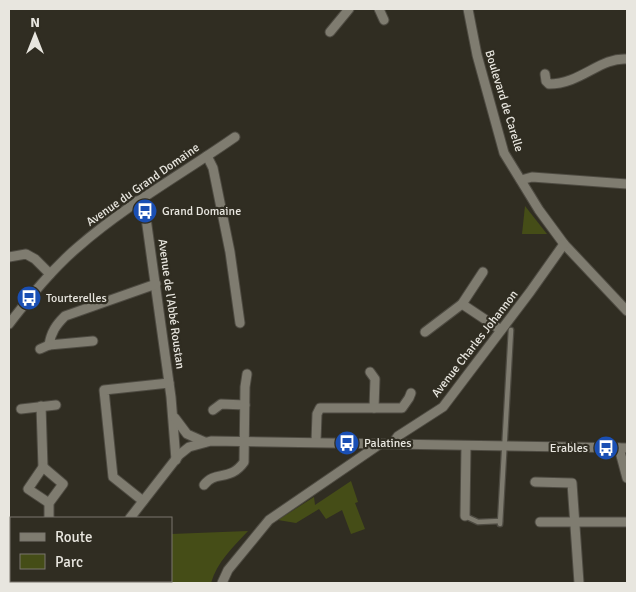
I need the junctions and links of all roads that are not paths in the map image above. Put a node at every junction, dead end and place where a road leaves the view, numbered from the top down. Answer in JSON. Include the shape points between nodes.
{"nodes":[{"id":1,"x":379,"y":9,"type":"edge"},
{"id":2,"x":468,"y":9,"type":"edge"},
{"id":3,"x":345,"y":10,"type":"edge"},
{"id":4,"x":384,"y":20,"type":"dead end"},
{"id":5,"x":330,"y":32,"type":"dead end"},
{"id":6,"x":627,"y":58,"type":"edge"},
{"id":7,"x":545,"y":74,"type":"dead end"},
{"id":8,"x":234,"y":137,"type":"dead end"},
{"id":9,"x":207,"y":156,"type":"junction"},
{"id":10,"x":521,"y":180,"type":"junction"},
{"id":11,"x":627,"y":184,"type":"edge"},
{"id":12,"x":137,"y":201,"type":"junction"},
{"id":13,"x":564,"y":244,"type":"junction"},
{"id":14,"x":9,"y":257,"type":"edge"},
{"id":15,"x":483,"y":272,"type":"dead end"},
{"id":16,"x":50,"y":274,"type":"junction"},
{"id":17,"x":156,"y":284,"type":"junction"},
{"id":18,"x":462,"y":304,"type":"junction"},
{"id":19,"x":627,"y":311,"type":"edge"},
{"id":20,"x":240,"y":322,"type":"dead end"},
{"id":21,"x":9,"y":324,"type":"edge"},
{"id":22,"x":501,"y":330,"type":"junction"},
{"id":23,"x":511,"y":330,"type":"dead end"},
{"id":24,"x":425,"y":332,"type":"dead end"},
{"id":25,"x":93,"y":341,"type":"dead end"},
{"id":26,"x":370,"y":372,"type":"dead end"},
{"id":27,"x":247,"y":374,"type":"dead end"},
{"id":28,"x":169,"y":383,"type":"junction"},
{"id":29,"x":411,"y":392,"type":"dead end"},
{"id":30,"x":56,"y":405,"type":"dead end"},
{"id":31,"x":245,"y":405,"type":"junction"},
{"id":32,"x":41,"y":406,"type":"junction"},
{"id":33,"x":374,"y":408,"type":"junction"},
{"id":34,"x":21,"y":409,"type":"dead end"},
{"id":35,"x":213,"y":410,"type":"dead end"},
{"id":36,"x":173,"y":413,"type":"junction"},
{"id":37,"x":187,"y":434,"type":"junction"},
{"id":38,"x":175,"y":435,"type":"junction"},
{"id":39,"x":245,"y":441,"type":"junction"},
{"id":40,"x":205,"y":442,"type":"junction"},
{"id":41,"x":316,"y":442,"type":"junction"},
{"id":42,"x":380,"y":444,"type":"junction"},
{"id":43,"x":392,"y":444,"type":"junction"},
{"id":44,"x":466,"y":446,"type":"junction"},
{"id":45,"x":505,"y":446,"type":"junction"},
{"id":46,"x":189,"y":447,"type":"junction"},
{"id":47,"x":623,"y":448,"type":"edge"},
{"id":48,"x":176,"y":460,"type":"junction"},
{"id":49,"x":43,"y":467,"type":"junction"},
{"id":50,"x":627,"y":478,"type":"edge"},
{"id":51,"x":535,"y":482,"type":"dead end"},
{"id":52,"x":204,"y":484,"type":"dead end"},
{"id":53,"x":143,"y":502,"type":"junction"},
{"id":54,"x":49,"y":503,"type":"junction"},
{"id":55,"x":465,"y":516,"type":"joint"},
{"id":56,"x":49,"y":517,"type":"edge"},
{"id":57,"x":131,"y":517,"type":"edge"},
{"id":58,"x":540,"y":522,"type":"dead end"},
{"id":59,"x":574,"y":522,"type":"junction"},
{"id":60,"x":627,"y":522,"type":"edge"},
{"id":61,"x":222,"y":583,"type":"edge"},
{"id":62,"x":579,"y":583,"type":"edge"}],
"edges":[{"from":1,"to":4,"type":"street"},
{"from":2,"to":10,"type":"street","name":"Boulevard de Carelle","via":[[504,153]]},
{"from":3,"to":5,"type":"street"},
{"from":6,"to":7,"type":"street","via":[[608,62],[566,83],[549,84]]},
{"from":8,"to":9,"type":"street","name":"Avenue du Grand Domaine"},
{"from":9,"to":12,"type":"street","name":"Avenue du Grand Domaine"},
{"from":9,"to":20,"type":"street","via":[[213,168],[230,252]]},
{"from":10,"to":11,"type":"street","via":[[532,177]]},
{"from":10,"to":13,"type":"street","name":"Boulevard de Carelle","via":[[538,210]]},
{"from":12,"to":16,"type":"street","name":"Avenue du Grand Domaine","via":[[76,248]]},
{"from":12,"to":17,"type":"street","name":"Avenue de l'Abbé Roustan","via":[[145,211]]},
{"from":13,"to":19,"type":"street","name":"Boulevard de Carelle"},
{"from":13,"to":22,"type":"street","name":"Avenue Charles Johannon"},
{"from":14,"to":16,"type":"street","via":[[26,254]]},
{"from":15,"to":18,"type":"street"},
{"from":16,"to":21,"type":"street","name":"Avenue du Grand Domaine"},
{"from":17,"to":25,"type":"street","via":[[65,316],[55,326],[45,347]]},
{"from":17,"to":28,"type":"street","name":"Avenue de l'Abbé Roustan"},
{"from":18,"to":22,"type":"street"},
{"from":18,"to":24,"type":"street"},
{"from":22,"to":43,"type":"street","name":"Avenue Charles Johannon","via":[[443,407],[398,436]]},
{"from":23,"to":45,"type":"lane"},
{"from":26,"to":33,"type":"street","via":[[375,379]]},
{"from":27,"to":31,"type":"street"},
{"from":28,"to":36,"type":"street","name":"Avenue de l'Abbé Roustan"},
{"from":28,"to":53,"type":"street","via":[[104,390],[113,477]]},
{"from":29,"to":33,"type":"street","via":[[402,408]]},
{"from":30,"to":32,"type":"street"},
{"from":31,"to":35,"type":"street","via":[[221,404]]},
{"from":31,"to":39,"type":"street"},
{"from":32,"to":34,"type":"street"},
{"from":32,"to":49,"type":"street"},
{"from":33,"to":41,"type":"street","via":[[320,408]]},
{"from":36,"to":37,"type":"street","name":"Avenue de l'Abbé Roustan"},
{"from":36,"to":38,"type":"street","name":"Avenue de l'Abbé Roustan"},
{"from":37,"to":40,"type":"street"},
{"from":37,"to":46,"type":"street"},
{"from":38,"to":46,"type":"street"},
{"from":38,"to":48,"type":"street","name":"Avenue de l'Abbé Roustan"},
{"from":39,"to":40,"type":"street"},
{"from":39,"to":41,"type":"street"},
{"from":39,"to":52,"type":"street","via":[[244,462],[240,468],[229,475],[215,476]]},
{"from":40,"to":46,"type":"street"},
{"from":41,"to":42,"type":"street"},
{"from":42,"to":43,"type":"street"},
{"from":42,"to":61,"type":"street","via":[[269,520],[228,570]]},
{"from":43,"to":44,"type":"street"},
{"from":44,"to":45,"type":"street"},
{"from":44,"to":55,"type":"street"},
{"from":45,"to":47,"type":"street"},
{"from":45,"to":55,"type":"lane","via":[[500,522],[478,522]]},
{"from":46,"to":48,"type":"street"},
{"from":47,"to":50,"type":"street"},
{"from":48,"to":53,"type":"street"},
{"from":49,"to":54,"type":"street","via":[[64,484]]},
{"from":49,"to":54,"type":"street","via":[[28,489]]},
{"from":51,"to":59,"type":"street","via":[[572,482]]},
{"from":53,"to":57,"type":"street"},
{"from":54,"to":56,"type":"street"},
{"from":58,"to":59,"type":"street"},
{"from":59,"to":60,"type":"street"},
{"from":59,"to":62,"type":"street"}]}
